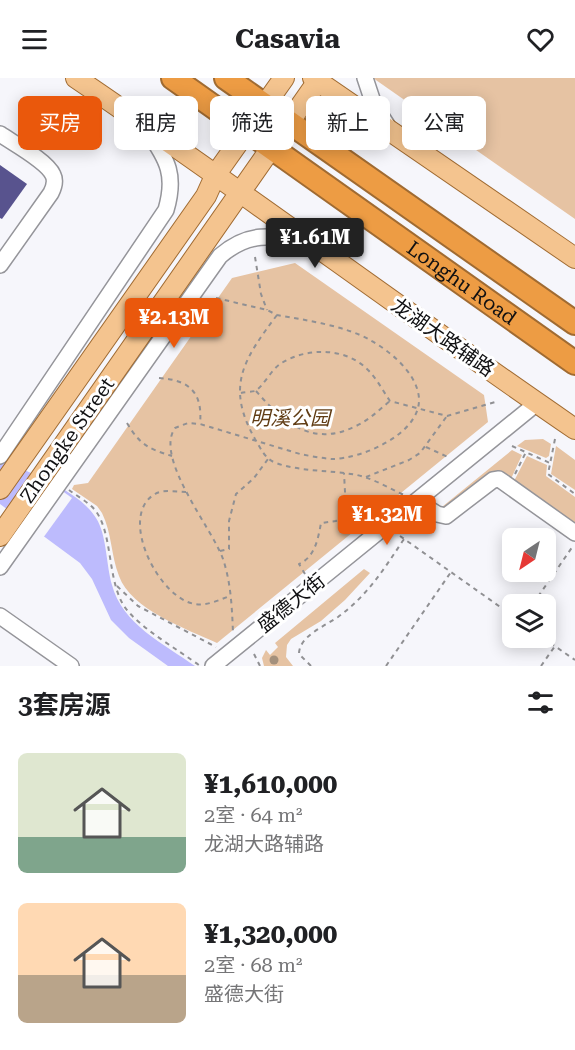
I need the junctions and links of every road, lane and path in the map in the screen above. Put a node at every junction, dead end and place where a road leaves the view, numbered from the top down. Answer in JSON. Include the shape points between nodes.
{"nodes":[{"id":1,"x":76,"y":78,"type":"edge"},
{"id":2,"x":173,"y":78,"type":"edge"},
{"id":3,"x":226,"y":78,"type":"edge"},
{"id":4,"x":284,"y":78,"type":"edge"},
{"id":5,"x":365,"y":78,"type":"edge"},
{"id":6,"x":317,"y":79,"type":"edge"},
{"id":7,"x":252,"y":96,"type":"edge"},
{"id":8,"x":271,"y":96,"type":"edge"},
{"id":9,"x":114,"y":104,"type":"edge"},
{"id":10,"x":210,"y":104,"type":"edge"},
{"id":11,"x":294,"y":114,"type":"edge"},
{"id":12,"x":294,"y":126,"type":"edge"},
{"id":13,"x":392,"y":133,"type":"junction"},
{"id":14,"x":0,"y":134,"type":"edge"},
{"id":15,"x":161,"y":150,"type":"edge"},
{"id":16,"x":181,"y":150,"type":"edge"},
{"id":17,"x":233,"y":150,"type":"edge"},
{"id":18,"x":269,"y":150,"type":"edge"},
{"id":19,"x":275,"y":150,"type":"edge"},
{"id":20,"x":216,"y":174,"type":"junction"},
{"id":21,"x":240,"y":191,"type":"junction"},
{"id":22,"x":310,"y":243,"type":"junction"},
{"id":23,"x":255,"y":257,"type":"dead end"},
{"id":24,"x":575,"y":258,"type":"edge"},
{"id":25,"x":0,"y":265,"type":"edge"},
{"id":26,"x":216,"y":298,"type":"dead end"},
{"id":27,"x":267,"y":310,"type":"junction"},
{"id":28,"x":277,"y":315,"type":"junction"},
{"id":29,"x":575,"y":323,"type":"edge"},
{"id":30,"x":575,"y":363,"type":"edge"},
{"id":31,"x":159,"y":378,"type":"dead end"},
{"id":32,"x":256,"y":390,"type":"junction"},
{"id":33,"x":241,"y":393,"type":"junction"},
{"id":34,"x":390,"y":401,"type":"junction"},
{"id":35,"x":495,"y":402,"type":"dead end"},
{"id":36,"x":537,"y":403,"type":"junction"},
{"id":37,"x":417,"y":408,"type":"junction"},
{"id":38,"x":447,"y":416,"type":"junction"},
{"id":39,"x":127,"y":423,"type":"dead end"},
{"id":40,"x":200,"y":424,"type":"junction"},
{"id":41,"x":575,"y":429,"type":"edge"},
{"id":42,"x":555,"y":439,"type":"dead end"},
{"id":43,"x":256,"y":441,"type":"junction"},
{"id":44,"x":512,"y":446,"type":"dead end"},
{"id":45,"x":426,"y":447,"type":"junction"},
{"id":46,"x":526,"y":452,"type":"junction"},
{"id":47,"x":8,"y":456,"type":"edge"},
{"id":48,"x":172,"y":456,"type":"junction"},
{"id":49,"x":450,"y":458,"type":"dead end"},
{"id":50,"x":268,"y":459,"type":"junction"},
{"id":51,"x":550,"y":463,"type":"junction"},
{"id":52,"x":344,"y":473,"type":"junction"},
{"id":53,"x":366,"y":477,"type":"junction"},
{"id":54,"x":56,"y":484,"type":"junction"},
{"id":55,"x":509,"y":486,"type":"junction"},
{"id":56,"x":0,"y":489,"type":"edge"},
{"id":57,"x":186,"y":492,"type":"junction"},
{"id":58,"x":575,"y":494,"type":"edge"},
{"id":59,"x":410,"y":498,"type":"junction"},
{"id":60,"x":20,"y":523,"type":"junction"},
{"id":61,"x":575,"y":533,"type":"edge"},
{"id":62,"x":0,"y":536,"type":"edge"},
{"id":63,"x":400,"y":536,"type":"dead end"},
{"id":64,"x":404,"y":539,"type":"junction"},
{"id":65,"x":575,"y":544,"type":"edge"},
{"id":66,"x":220,"y":551,"type":"junction"},
{"id":67,"x":0,"y":567,"type":"edge"},
{"id":68,"x":451,"y":572,"type":"junction"},
{"id":69,"x":306,"y":574,"type":"dead end"},
{"id":70,"x":115,"y":584,"type":"junction"},
{"id":71,"x":540,"y":594,"type":"edge"},
{"id":72,"x":230,"y":596,"type":"junction"},
{"id":73,"x":502,"y":608,"type":"edge"},
{"id":74,"x":0,"y":616,"type":"edge"},
{"id":75,"x":233,"y":633,"type":"dead end"},
{"id":76,"x":216,"y":647,"type":"dead end"},
{"id":77,"x":556,"y":647,"type":"edge"},
{"id":78,"x":554,"y":648,"type":"edge"},
{"id":79,"x":254,"y":654,"type":"dead end"},
{"id":80,"x":575,"y":660,"type":"edge"},
{"id":81,"x":214,"y":664,"type":"edge"},
{"id":82,"x":71,"y":666,"type":"edge"},
{"id":83,"x":200,"y":666,"type":"edge"},
{"id":84,"x":260,"y":666,"type":"edge"},
{"id":85,"x":310,"y":666,"type":"edge"},
{"id":86,"x":386,"y":666,"type":"edge"},
{"id":87,"x":541,"y":666,"type":"edge"}],
"edges":[{"from":1,"to":9,"type":"main road","name":"龙湖大路辅路"},
{"from":2,"to":10,"type":"highway","name":"Longhu Road"},
{"from":3,"to":7,"type":"highway","name":"Longhu Road"},
{"from":4,"to":8,"type":"main road","name":"Zhongke Street"},
{"from":5,"to":13,"type":"street","via":[[374,105]]},
{"from":6,"to":11,"type":"main road","name":"Zhongke Street"},
{"from":6,"to":13,"type":"main road"},
{"from":12,"to":29,"type":"highway","name":"Longhu Road"},
{"from":13,"to":24,"type":"main road"},
{"from":14,"to":25,"type":"street","via":[[46,166],[55,183]]},
{"from":15,"to":47,"type":"street","via":[[171,178],[166,210]]},
{"from":16,"to":20,"type":"main road","name":"龙湖大路辅路"},
{"from":17,"to":20,"type":"main road","name":"Zhongke Street"},
{"from":18,"to":21,"type":"main road","name":"Zhongke Street"},
{"from":19,"to":30,"type":"highway","name":"Longhu Road"},
{"from":20,"to":21,"type":"main road","name":"龙湖大路辅路"},
{"from":20,"to":47,"type":"main road","name":"Zhongke Street","via":[[206,196]]},
{"from":21,"to":22,"type":"main road","name":"龙湖大路辅路"},
{"from":21,"to":54,"type":"main road","name":"Zhongke Street"},
{"from":22,"to":36,"type":"main road","name":"龙湖大路辅路"},
{"from":22,"to":54,"type":"street","via":[[260,236],[237,243],[220,256]]},
{"from":23,"to":27,"type":"path"},
{"from":26,"to":27,"type":"path"},
{"from":27,"to":28,"type":"path"},
{"from":28,"to":33,"type":"path","via":[[245,362]]},
{"from":28,"to":37,"type":"path","via":[[357,333],[370,340],[398,360],[409,374],[419,399]]},
{"from":31,"to":40,"type":"path","via":[[178,380],[193,391],[200,406]]},
{"from":32,"to":33,"type":"path"},
{"from":32,"to":34,"type":"path","via":[[288,423],[328,434],[355,427]]},
{"from":32,"to":34,"type":"path","via":[[279,364],[308,353],[332,353],[368,370]]},
{"from":33,"to":43,"type":"path","via":[[246,420]]},
{"from":34,"to":37,"type":"path"},
{"from":35,"to":38,"type":"path"},
{"from":36,"to":41,"type":"main road","name":"龙湖大路辅路"},
{"from":36,"to":59,"type":"street","name":"盛德大街"},
{"from":37,"to":38,"type":"path"},
{"from":37,"to":43,"type":"path","via":[[396,436],[355,455],[316,457]]},
{"from":38,"to":45,"type":"path"},
{"from":39,"to":48,"type":"path","via":[[141,443]]},
{"from":40,"to":43,"type":"path"},
{"from":40,"to":48,"type":"path","via":[[175,428],[169,439]]},
{"from":42,"to":51,"type":"path"},
{"from":43,"to":50,"type":"path"},
{"from":44,"to":46,"type":"path"},
{"from":45,"to":49,"type":"path"},
{"from":45,"to":53,"type":"path","via":[[409,460]]},
{"from":46,"to":51,"type":"path"},
{"from":46,"to":55,"type":"path"},
{"from":47,"to":56,"type":"main road","name":"Zhongke Street"},
{"from":48,"to":57,"type":"path"},
{"from":50,"to":52,"type":"path"},
{"from":50,"to":66,"type":"path","via":[[236,494],[229,521],[229,549]]},
{"from":51,"to":58,"type":"path","via":[[548,474]]},
{"from":52,"to":53,"type":"path"},
{"from":52,"to":69,"type":"path","via":[[346,511],[336,520],[321,523],[316,546],[306,561],[299,564]]},
{"from":53,"to":59,"type":"path"},
{"from":54,"to":60,"type":"main road","name":"Zhongke Street"},
{"from":54,"to":70,"type":"path","via":[[92,506],[99,517]]},
{"from":55,"to":59,"type":"street","via":[[499,479],[493,480],[446,516]]},
{"from":55,"to":61,"type":"street"},
{"from":57,"to":66,"type":"path"},
{"from":57,"to":72,"type":"path","via":[[160,492],[146,503],[140,533],[148,558],[178,598],[202,605]]},
{"from":59,"to":81,"type":"street","name":"盛德大街"},
{"from":60,"to":62,"type":"main road","name":"Zhongke Street"},
{"from":60,"to":67,"type":"street"},
{"from":63,"to":64,"type":"path"},
{"from":64,"to":68,"type":"path"},
{"from":64,"to":85,"type":"path","via":[[366,594],[303,644],[299,654]]},
{"from":65,"to":71,"type":"path"},
{"from":66,"to":72,"type":"path"},
{"from":68,"to":73,"type":"path"},
{"from":68,"to":86,"type":"path"},
{"from":70,"to":76,"type":"path","via":[[138,606]]},
{"from":70,"to":83,"type":"path","via":[[125,608],[133,616]]},
{"from":72,"to":75,"type":"path"},
{"from":74,"to":82,"type":"street"},
{"from":77,"to":80,"type":"path"},
{"from":78,"to":87,"type":"path"},
{"from":79,"to":84,"type":"path"}]}
